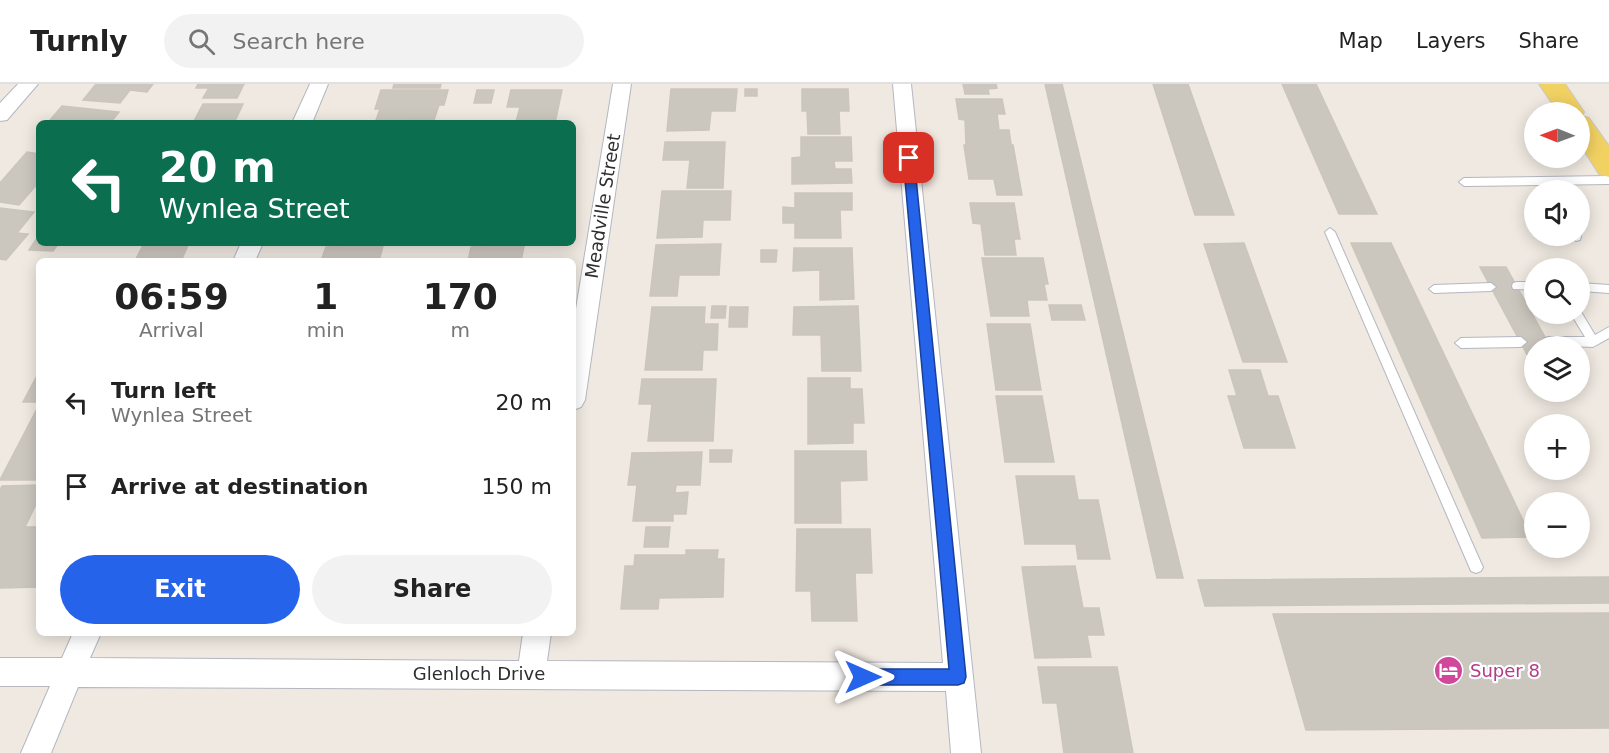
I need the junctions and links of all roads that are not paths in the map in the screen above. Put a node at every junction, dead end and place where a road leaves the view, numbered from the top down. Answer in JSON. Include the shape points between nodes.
{"nodes":[{"id":1,"x":28,"y":84,"type":"edge"},
{"id":2,"x":319,"y":84,"type":"edge"},
{"id":3,"x":622,"y":84,"type":"edge"},
{"id":4,"x":902,"y":84,"type":"edge"},
{"id":5,"x":1552,"y":84,"type":"edge"},
{"id":6,"x":1564,"y":102,"type":"edge"},
{"id":7,"x":0,"y":115,"type":"edge"},
{"id":8,"x":303,"y":120,"type":"edge"},
{"id":9,"x":1590,"y":139,"type":"edge"},
{"id":10,"x":1609,"y":167,"type":"edge"},
{"id":11,"x":1609,"y":180,"type":"edge"},
{"id":12,"x":1464,"y":182,"type":"dead end"},
{"id":13,"x":1590,"y":182,"type":"edge"},
{"id":14,"x":1524,"y":185,"type":"edge"},
{"id":15,"x":1330,"y":232,"type":"dead end"},
{"id":16,"x":1516,"y":286,"type":"dead end"},
{"id":17,"x":1524,"y":286,"type":"edge"},
{"id":18,"x":1491,"y":288,"type":"dead end"},
{"id":19,"x":1590,"y":288,"type":"edge"},
{"id":20,"x":1434,"y":289,"type":"dead end"},
{"id":21,"x":1609,"y":289,"type":"edge"},
{"id":22,"x":1583,"y":324,"type":"edge"},
{"id":23,"x":1609,"y":332,"type":"edge"},
{"id":24,"x":1521,"y":342,"type":"dead end"},
{"id":25,"x":1593,"y":342,"type":"joint"},
{"id":26,"x":1461,"y":343,"type":"dead end"},
{"id":27,"x":576,"y":381,"type":"edge"},
{"id":28,"x":1476,"y":567,"type":"dead end"},
{"id":29,"x":86,"y":636,"type":"edge"},
{"id":30,"x":537,"y":636,"type":"edge"},
{"id":31,"x":0,"y":672,"type":"edge"},
{"id":32,"x":70,"y":672,"type":"junction"},
{"id":33,"x":531,"y":675,"type":"junction"},
{"id":34,"x":958,"y":677,"type":"junction"},
{"id":35,"x":36,"y":753,"type":"edge"},
{"id":36,"x":966,"y":753,"type":"edge"}],
"edges":[{"from":1,"to":7,"type":"street"},
{"from":2,"to":8,"type":"street"},
{"from":3,"to":27,"type":"street","name":"Meadville Street"},
{"from":4,"to":34,"type":"street"},
{"from":5,"to":6,"type":"main road"},
{"from":9,"to":10,"type":"main road"},
{"from":11,"to":13,"type":"lane"},
{"from":12,"to":14,"type":"lane"},
{"from":15,"to":28,"type":"lane"},
{"from":16,"to":17,"type":"lane"},
{"from":18,"to":20,"type":"lane"},
{"from":19,"to":21,"type":"lane"},
{"from":22,"to":25,"type":"lane"},
{"from":23,"to":25,"type":"lane"},
{"from":24,"to":26,"type":"lane"},
{"from":29,"to":32,"type":"street"},
{"from":30,"to":33,"type":"street"},
{"from":31,"to":32,"type":"street","name":"Glenloch Drive"},
{"from":32,"to":33,"type":"street","name":"Glenloch Drive"},
{"from":32,"to":35,"type":"street"},
{"from":33,"to":34,"type":"street","name":"Glenloch Drive"},
{"from":34,"to":36,"type":"street"}]}
